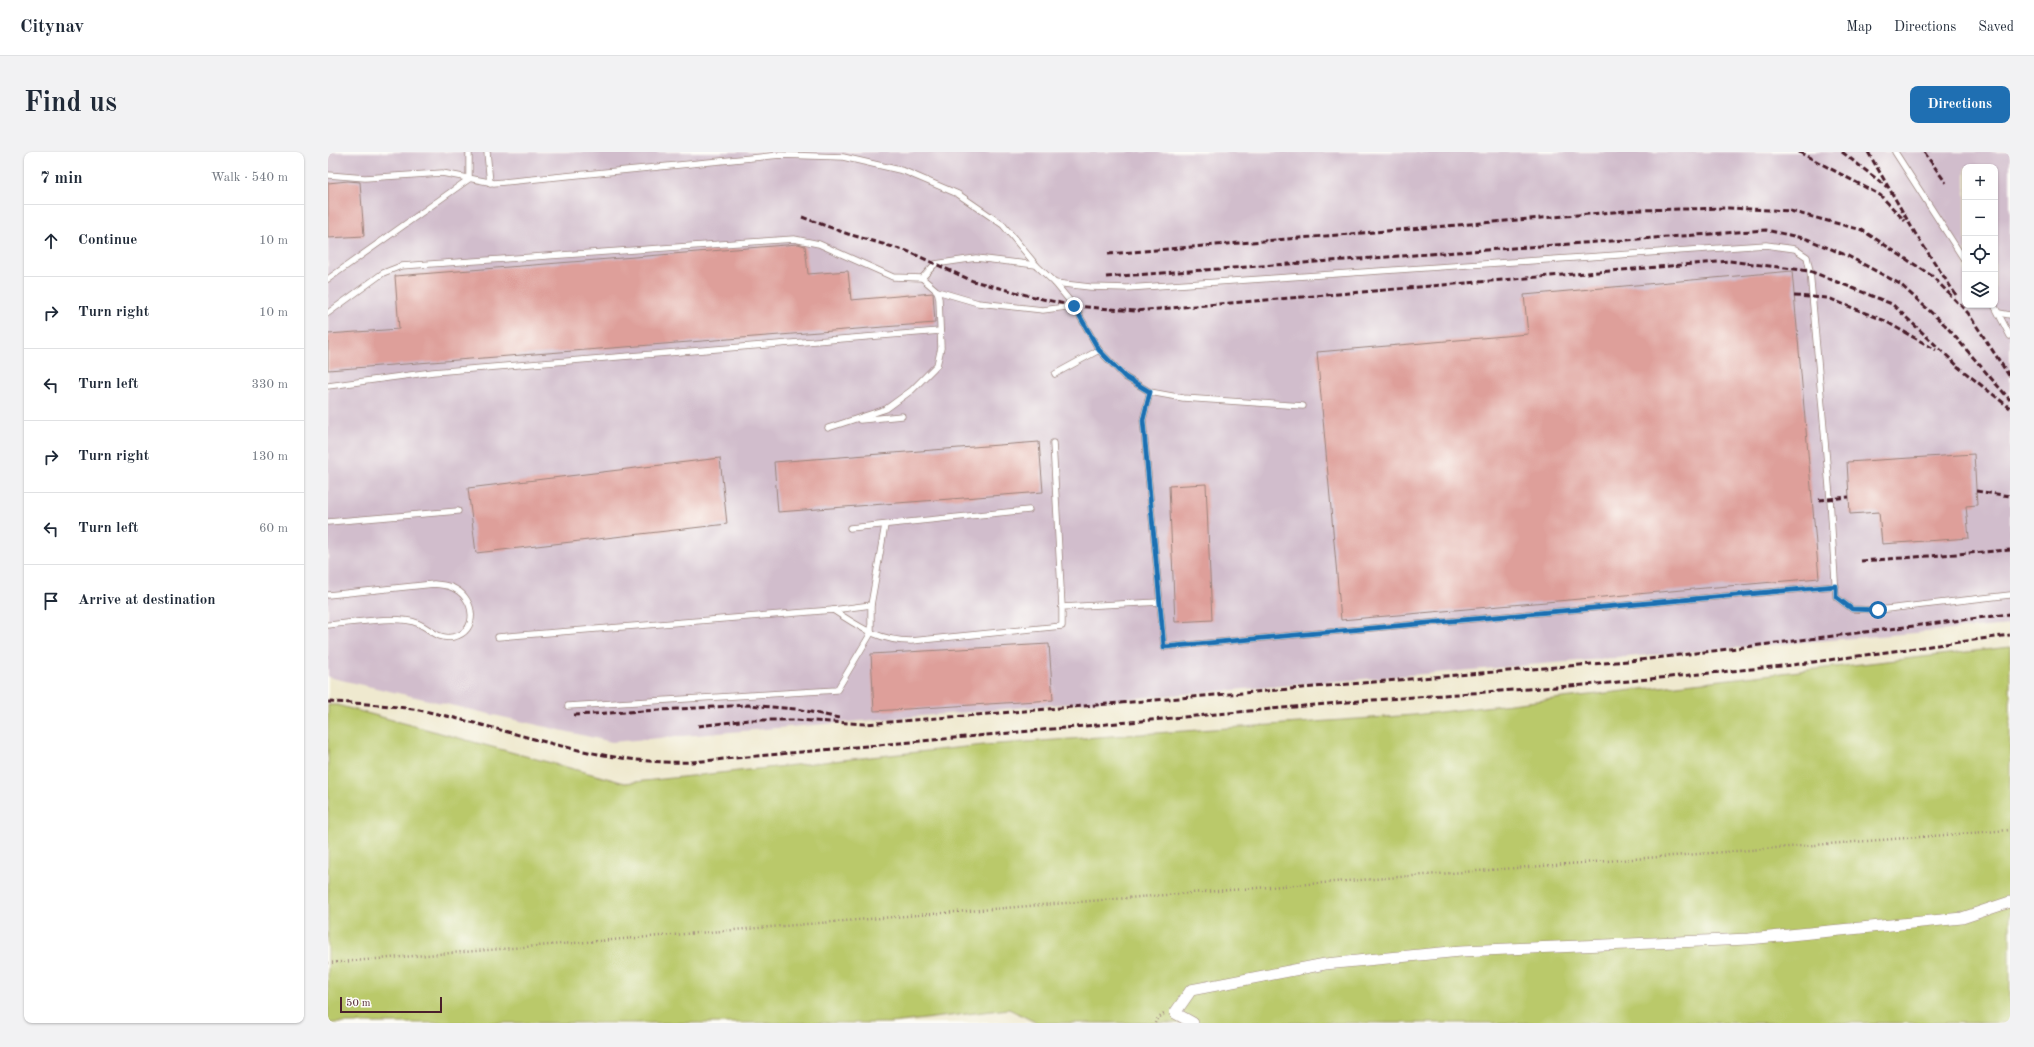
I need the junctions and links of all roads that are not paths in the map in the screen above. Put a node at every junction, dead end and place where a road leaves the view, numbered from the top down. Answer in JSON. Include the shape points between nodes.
{"nodes":[{"id":1,"x":469,"y":152,"type":"edge"},
{"id":2,"x":487,"y":152,"type":"edge"},
{"id":3,"x":1895,"y":152,"type":"edge"},
{"id":4,"x":328,"y":175,"type":"edge"},
{"id":5,"x":469,"y":179,"type":"junction"},
{"id":6,"x":490,"y":182,"type":"junction"},
{"id":7,"x":1962,"y":256,"type":"edge"},
{"id":8,"x":1036,"y":265,"type":"junction"},
{"id":9,"x":922,"y":278,"type":"junction"},
{"id":10,"x":328,"y":279,"type":"edge"},
{"id":11,"x":1055,"y":283,"type":"junction"},
{"id":12,"x":937,"y":291,"type":"junction"},
{"id":13,"x":1074,"y":306,"type":"junction"},
{"id":14,"x":1996,"y":308,"type":"edge"},
{"id":15,"x":328,"y":313,"type":"edge"},
{"id":16,"x":1999,"y":314,"type":"junction"},
{"id":17,"x":2010,"y":315,"type":"edge"},
{"id":18,"x":940,"y":331,"type":"junction"},
{"id":19,"x":2010,"y":336,"type":"edge"},
{"id":20,"x":1099,"y":350,"type":"junction"},
{"id":21,"x":1055,"y":374,"type":"dead end"},
{"id":22,"x":328,"y":386,"type":"edge"},
{"id":23,"x":1150,"y":392,"type":"junction"},
{"id":24,"x":1303,"y":406,"type":"dead end"},
{"id":25,"x":902,"y":416,"type":"dead end"},
{"id":26,"x":852,"y":420,"type":"junction"},
{"id":27,"x":828,"y":428,"type":"dead end"},
{"id":28,"x":1053,"y":444,"type":"dead end"},
{"id":29,"x":1029,"y":510,"type":"dead end"},
{"id":30,"x":458,"y":511,"type":"dead end"},
{"id":31,"x":328,"y":522,"type":"edge"},
{"id":32,"x":885,"y":525,"type":"junction"},
{"id":33,"x":850,"y":528,"type":"dead end"},
{"id":34,"x":1836,"y":586,"type":"junction"},
{"id":35,"x":328,"y":595,"type":"edge"},
{"id":36,"x":2010,"y":595,"type":"edge"},
{"id":37,"x":1160,"y":602,"type":"junction"},
{"id":38,"x":872,"y":605,"type":"junction"},
{"id":39,"x":1062,"y":606,"type":"junction"},
{"id":40,"x":834,"y":610,"type":"junction"},
{"id":41,"x":328,"y":625,"type":"edge"},
{"id":42,"x":871,"y":633,"type":"junction"},
{"id":43,"x":498,"y":637,"type":"dead end"},
{"id":44,"x":568,"y":706,"type":"dead end"},
{"id":45,"x":2010,"y":902,"type":"edge"},
{"id":46,"x":1193,"y":1023,"type":"edge"}],
"edges":[{"from":1,"to":5,"type":"lane"},
{"from":2,"to":6,"type":"lane"},
{"from":3,"to":7,"type":"lane"},
{"from":4,"to":5,"type":"lane","via":[[365,178],[442,172]]},
{"from":5,"to":6,"type":"lane"},
{"from":5,"to":10,"type":"lane"},
{"from":6,"to":8,"type":"lane","via":[[782,154],[843,158],[904,171],[958,194],[1003,225]]},
{"from":8,"to":9,"type":"lane","via":[[976,258],[935,264]]},
{"from":8,"to":11,"type":"lane"},
{"from":9,"to":12,"type":"lane"},
{"from":9,"to":15,"type":"lane","via":[[893,278],[819,244],[794,239],[401,266],[383,273]]},
{"from":11,"to":13,"type":"lane"},
{"from":11,"to":34,"type":"lane","via":[[1090,288],[1127,288],[1766,245],[1795,250],[1807,257],[1810,271]]},
{"from":12,"to":13,"type":"lane","via":[[978,303],[1043,310]]},
{"from":12,"to":18,"type":"lane"},
{"from":13,"to":20,"type":"lane"},
{"from":14,"to":16,"type":"lane"},
{"from":16,"to":17,"type":"lane"},
{"from":16,"to":19,"type":"lane"},
{"from":18,"to":22,"type":"lane","via":[[433,372]]},
{"from":18,"to":26,"type":"lane","via":[[941,348],[937,365],[912,390],[886,409]]},
{"from":20,"to":21,"type":"lane"},
{"from":20,"to":23,"type":"lane","via":[[1125,377]]},
{"from":23,"to":24,"type":"lane","via":[[1183,398]]},
{"from":23,"to":37,"type":"lane","via":[[1143,420]]},
{"from":25,"to":26,"type":"lane"},
{"from":26,"to":27,"type":"lane"},
{"from":28,"to":39,"type":"lane"},
{"from":29,"to":32,"type":"lane"},
{"from":30,"to":31,"type":"lane"},
{"from":32,"to":33,"type":"lane"},
{"from":32,"to":38,"type":"lane"},
{"from":34,"to":36,"type":"lane","via":[[1836,597],[1852,609],[1878,610]]},
{"from":34,"to":37,"type":"lane","via":[[1164,647]]},
{"from":35,"to":41,"type":"lane","via":[[434,584],[446,586],[456,589],[465,599],[471,613],[471,625],[465,633],[441,637],[418,623],[402,620]]},
{"from":37,"to":39,"type":"lane"},
{"from":38,"to":40,"type":"lane"},
{"from":38,"to":42,"type":"lane"},
{"from":39,"to":42,"type":"lane","via":[[1062,626],[911,641],[894,641]]},
{"from":40,"to":42,"type":"lane"},
{"from":40,"to":43,"type":"lane"},
{"from":42,"to":44,"type":"lane","via":[[837,690]]},
{"from":45,"to":46,"type":"street","via":[[1962,918],[1749,940],[1461,951],[1325,964],[1191,990],[1175,1013]]}]}
